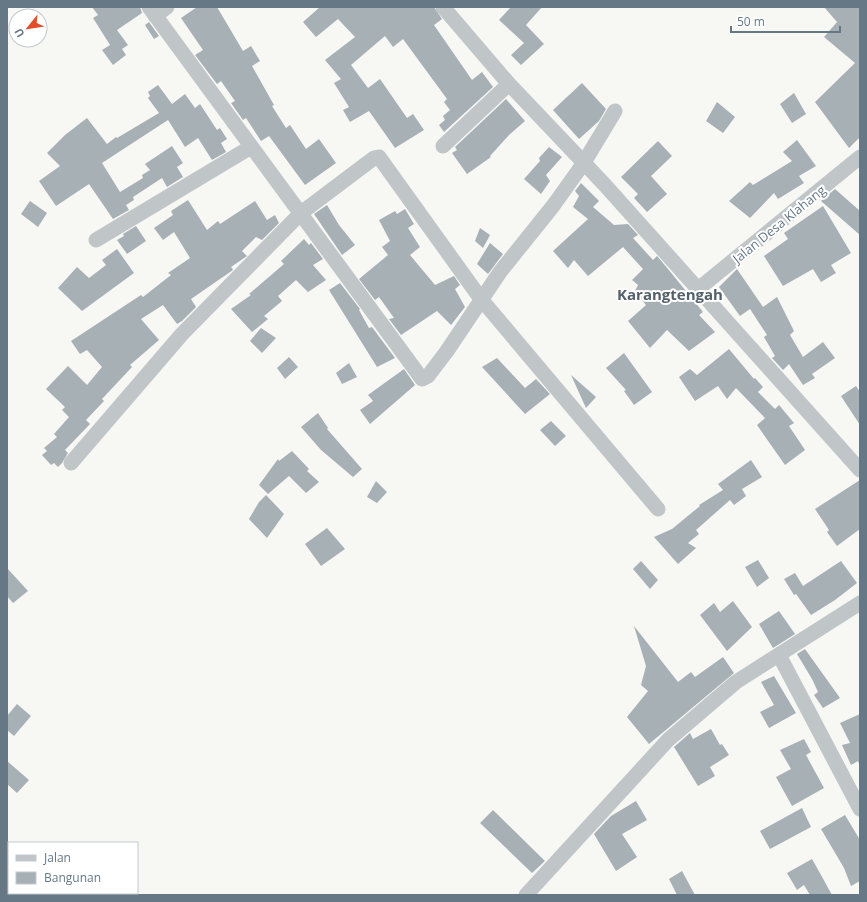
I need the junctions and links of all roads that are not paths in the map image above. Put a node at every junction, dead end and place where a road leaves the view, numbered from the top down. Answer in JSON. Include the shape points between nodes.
{"nodes":[{"id":1,"x":443,"y":7,"type":"edge"},
{"id":2,"x":157,"y":10,"type":"edge"},
{"id":3,"x":509,"y":84,"type":"junction"},
{"id":4,"x":616,"y":111,"type":"dead end"},
{"id":5,"x":443,"y":146,"type":"dead end"},
{"id":6,"x":251,"y":147,"type":"junction"},
{"id":7,"x":860,"y":157,"type":"edge"},
{"id":8,"x":583,"y":164,"type":"junction"},
{"id":9,"x":301,"y":213,"type":"junction"},
{"id":10,"x":96,"y":240,"type":"dead end"},
{"id":11,"x":697,"y":290,"type":"junction"},
{"id":12,"x":481,"y":299,"type":"junction"},
{"id":13,"x":71,"y":463,"type":"dead end"},
{"id":14,"x":860,"y":470,"type":"edge"},
{"id":15,"x":658,"y":509,"type":"dead end"},
{"id":16,"x":860,"y":603,"type":"edge"},
{"id":17,"x":779,"y":655,"type":"junction"},
{"id":18,"x":860,"y":808,"type":"edge"},
{"id":19,"x":526,"y":895,"type":"edge"}],
"edges":[{"from":1,"to":3,"type":"street"},
{"from":2,"to":6,"type":"street"},
{"from":3,"to":5,"type":"street"},
{"from":3,"to":8,"type":"street"},
{"from":4,"to":8,"type":"street"},
{"from":6,"to":9,"type":"street"},
{"from":6,"to":10,"type":"street"},
{"from":7,"to":11,"type":"street","name":"Jalan Desa Klahang"},
{"from":8,"to":11,"type":"street","via":[[604,184]]},
{"from":8,"to":12,"type":"street"},
{"from":9,"to":12,"type":"street","via":[[374,158],[379,157]]},
{"from":9,"to":12,"type":"street","via":[[422,378],[428,376],[447,352]]},
{"from":9,"to":13,"type":"street","via":[[182,334]]},
{"from":11,"to":14,"type":"street"},
{"from":12,"to":15,"type":"street"},
{"from":16,"to":17,"type":"street"},
{"from":17,"to":18,"type":"street"},
{"from":17,"to":19,"type":"street","via":[[736,682],[668,740]]}]}
